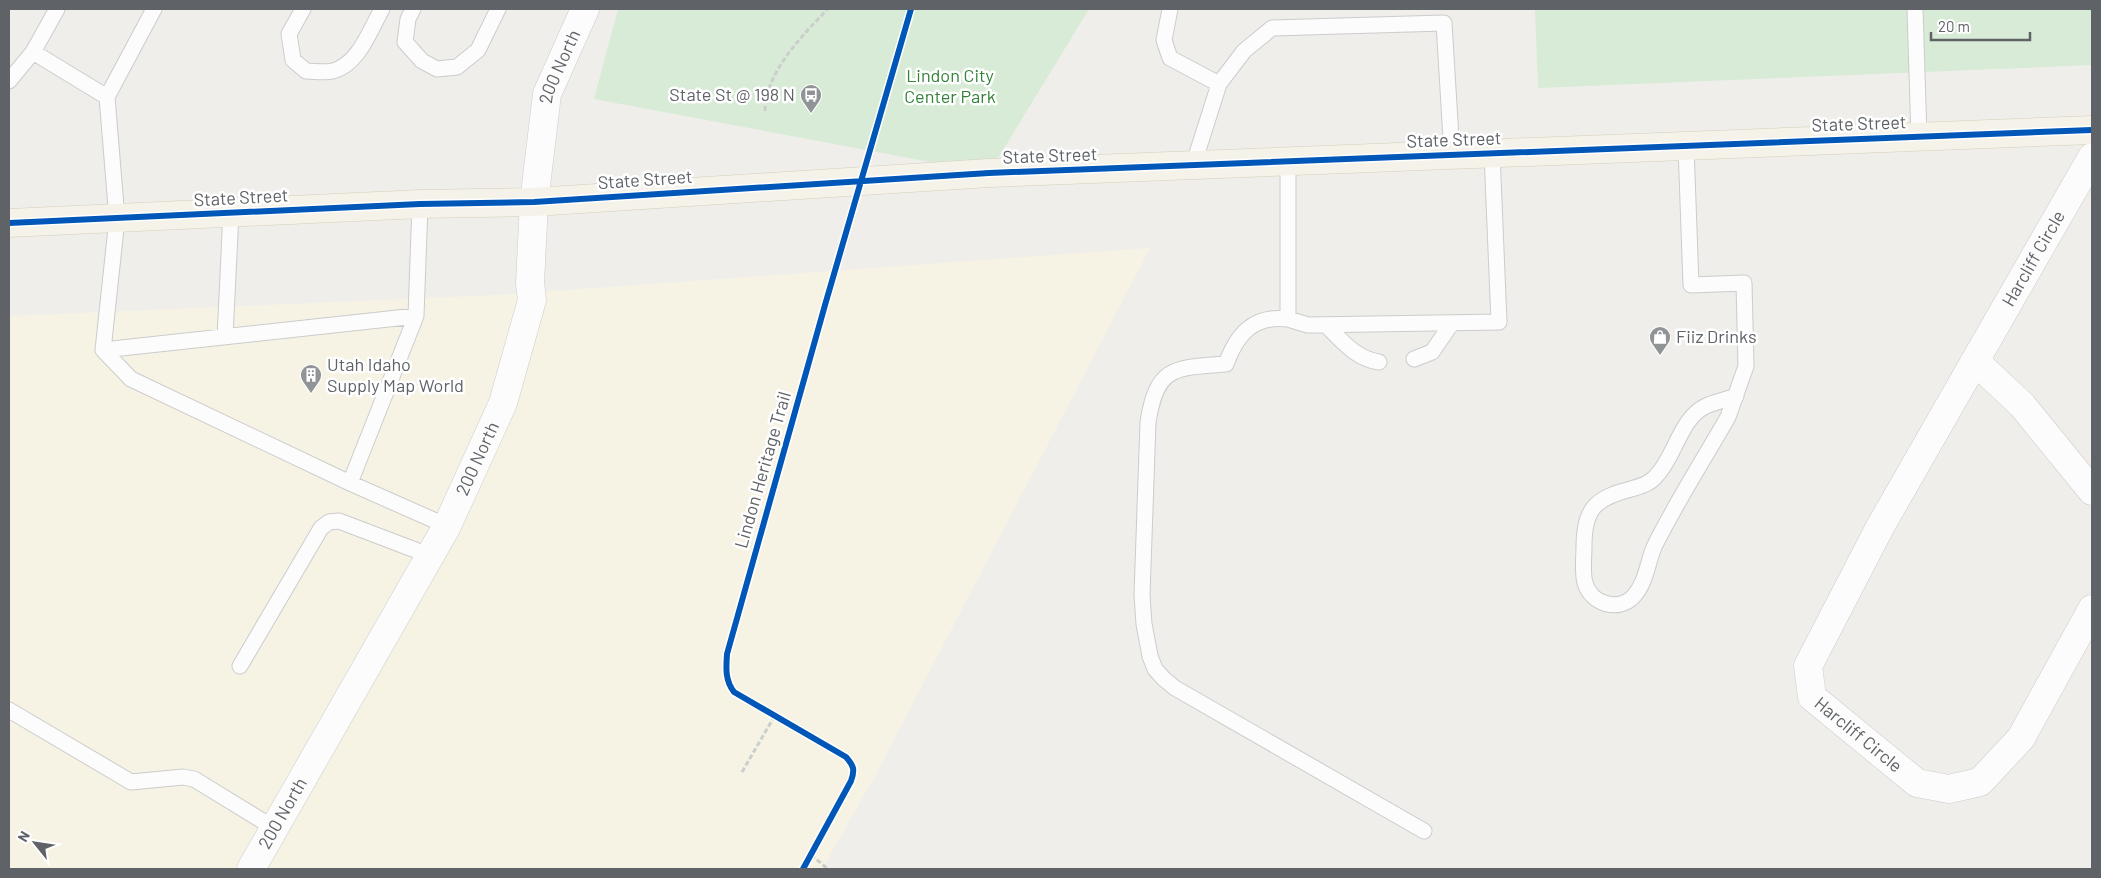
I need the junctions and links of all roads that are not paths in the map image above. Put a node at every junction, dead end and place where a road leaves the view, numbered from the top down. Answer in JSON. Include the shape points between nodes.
{"nodes":[{"id":1,"x":57,"y":9,"type":"edge"},
{"id":2,"x":154,"y":9,"type":"edge"},
{"id":3,"x":302,"y":9,"type":"edge"},
{"id":4,"x":382,"y":9,"type":"edge"},
{"id":5,"x":413,"y":9,"type":"edge"},
{"id":6,"x":498,"y":9,"type":"edge"},
{"id":7,"x":585,"y":9,"type":"edge"},
{"id":8,"x":1170,"y":9,"type":"edge"},
{"id":9,"x":1915,"y":9,"type":"edge"},
{"id":10,"x":33,"y":52,"type":"junction"},
{"id":11,"x":9,"y":81,"type":"edge"},
{"id":12,"x":1219,"y":84,"type":"junction"},
{"id":13,"x":107,"y":97,"type":"junction"},
{"id":14,"x":2092,"y":130,"type":"edge"},
{"id":15,"x":1919,"y":137,"type":"junction"},
{"id":16,"x":1686,"y":146,"type":"junction"},
{"id":17,"x":1492,"y":153,"type":"junction"},
{"id":18,"x":1452,"y":155,"type":"junction"},
{"id":19,"x":2092,"y":157,"type":"edge"},
{"id":20,"x":1288,"y":162,"type":"junction"},
{"id":21,"x":1193,"y":166,"type":"junction"},
{"id":22,"x":534,"y":202,"type":"junction"},
{"id":23,"x":420,"y":204,"type":"junction"},
{"id":24,"x":231,"y":213,"type":"junction"},
{"id":25,"x":116,"y":218,"type":"junction"},
{"id":26,"x":9,"y":223,"type":"edge"},
{"id":27,"x":416,"y":316,"type":"junction"},
{"id":28,"x":1288,"y":319,"type":"junction"},
{"id":29,"x":1452,"y":322,"type":"junction"},
{"id":30,"x":1326,"y":325,"type":"junction"},
{"id":31,"x":225,"y":337,"type":"junction"},
{"id":32,"x":103,"y":350,"type":"junction"},
{"id":33,"x":1414,"y":359,"type":"dead end"},
{"id":34,"x":1975,"y":361,"type":"junction"},
{"id":35,"x":1379,"y":362,"type":"dead end"},
{"id":36,"x":1736,"y":396,"type":"junction"},
{"id":37,"x":350,"y":483,"type":"junction"},
{"id":38,"x":2092,"y":491,"type":"edge"},
{"id":39,"x":447,"y":526,"type":"junction"},
{"id":40,"x":431,"y":556,"type":"junction"},
{"id":41,"x":2092,"y":609,"type":"edge"},
{"id":42,"x":240,"y":666,"type":"dead end"},
{"id":43,"x":9,"y":710,"type":"edge"},
{"id":44,"x":274,"y":828,"type":"junction"},
{"id":45,"x":1424,"y":830,"type":"dead end"},
{"id":46,"x":250,"y":869,"type":"edge"}],
"edges":[{"from":1,"to":10,"type":"lane"},
{"from":2,"to":13,"type":"lane"},
{"from":3,"to":4,"type":"lane","via":[[289,34],[293,60],[306,71],[332,71],[348,64]]},
{"from":5,"to":6,"type":"lane","via":[[408,19],[405,42],[422,61],[436,69],[457,67],[478,50]]},
{"from":7,"to":22,"type":"street","name":"200 North","via":[[547,94]]},
{"from":8,"to":12,"type":"lane","via":[[1164,40],[1170,58]]},
{"from":9,"to":15,"type":"lane"},
{"from":10,"to":11,"type":"lane"},
{"from":10,"to":13,"type":"lane"},
{"from":12,"to":18,"type":"lane","via":[[1244,51],[1272,28],[1444,23]]},
{"from":12,"to":21,"type":"lane"},
{"from":13,"to":25,"type":"lane"},
{"from":14,"to":15,"type":"main road","name":"State Street"},
{"from":15,"to":16,"type":"main road","name":"State Street"},
{"from":16,"to":17,"type":"main road","name":"State Street"},
{"from":16,"to":36,"type":"lane","via":[[1691,285],[1744,283],[1746,366]]},
{"from":17,"to":18,"type":"main road","name":"State Street"},
{"from":17,"to":29,"type":"lane","via":[[1499,322]]},
{"from":18,"to":20,"type":"main road","name":"State Street"},
{"from":19,"to":34,"type":"street","name":"Harcliff Circle"},
{"from":20,"to":21,"type":"main road","name":"State Street"},
{"from":20,"to":28,"type":"lane"},
{"from":21,"to":22,"type":"main road","name":"State Street","via":[[989,174]]},
{"from":22,"to":23,"type":"main road","name":"State Street"},
{"from":22,"to":39,"type":"street","name":"200 North","via":[[532,300],[504,403]]},
{"from":23,"to":24,"type":"main road","name":"State Street"},
{"from":23,"to":27,"type":"lane"},
{"from":24,"to":25,"type":"main road","name":"State Street"},
{"from":24,"to":31,"type":"lane"},
{"from":25,"to":26,"type":"main road","name":"State Street"},
{"from":25,"to":32,"type":"lane"},
{"from":27,"to":31,"type":"lane"},
{"from":27,"to":37,"type":"lane"},
{"from":28,"to":30,"type":"lane","via":[[1308,325]]},
{"from":28,"to":45,"type":"lane","via":[[1267,318],[1253,324],[1242,334],[1226,364],[1181,368],[1168,374],[1158,386],[1151,403],[1142,594],[1150,656],[1155,669],[1176,688]]},
{"from":29,"to":30,"type":"lane"},
{"from":29,"to":33,"type":"lane","via":[[1432,352]]},
{"from":30,"to":35,"type":"lane","via":[[1357,354]]},
{"from":31,"to":32,"type":"lane"},
{"from":32,"to":37,"type":"lane","via":[[131,379]]},
{"from":34,"to":38,"type":"street","via":[[2022,405]]},
{"from":34,"to":41,"type":"street","name":"Harcliff Circle","via":[[1880,526],[1808,666],[1812,697],[1917,783],[1949,789],[1980,782],[2021,738]]},
{"from":36,"to":36,"type":"lane","via":[[1703,407],[1689,422],[1652,481],[1612,494],[1590,510],[1584,533],[1584,576],[1593,597],[1606,604],[1627,602],[1642,585],[1654,547],[1728,417]]},
{"from":37,"to":39,"type":"lane"},
{"from":39,"to":40,"type":"street","name":"200 North"},
{"from":40,"to":42,"type":"lane","via":[[339,521],[328,522],[321,528]]},
{"from":40,"to":44,"type":"street","name":"200 North"},
{"from":43,"to":44,"type":"lane","via":[[131,782],[183,777],[194,779]]},
{"from":44,"to":46,"type":"street","name":"200 North"}]}
